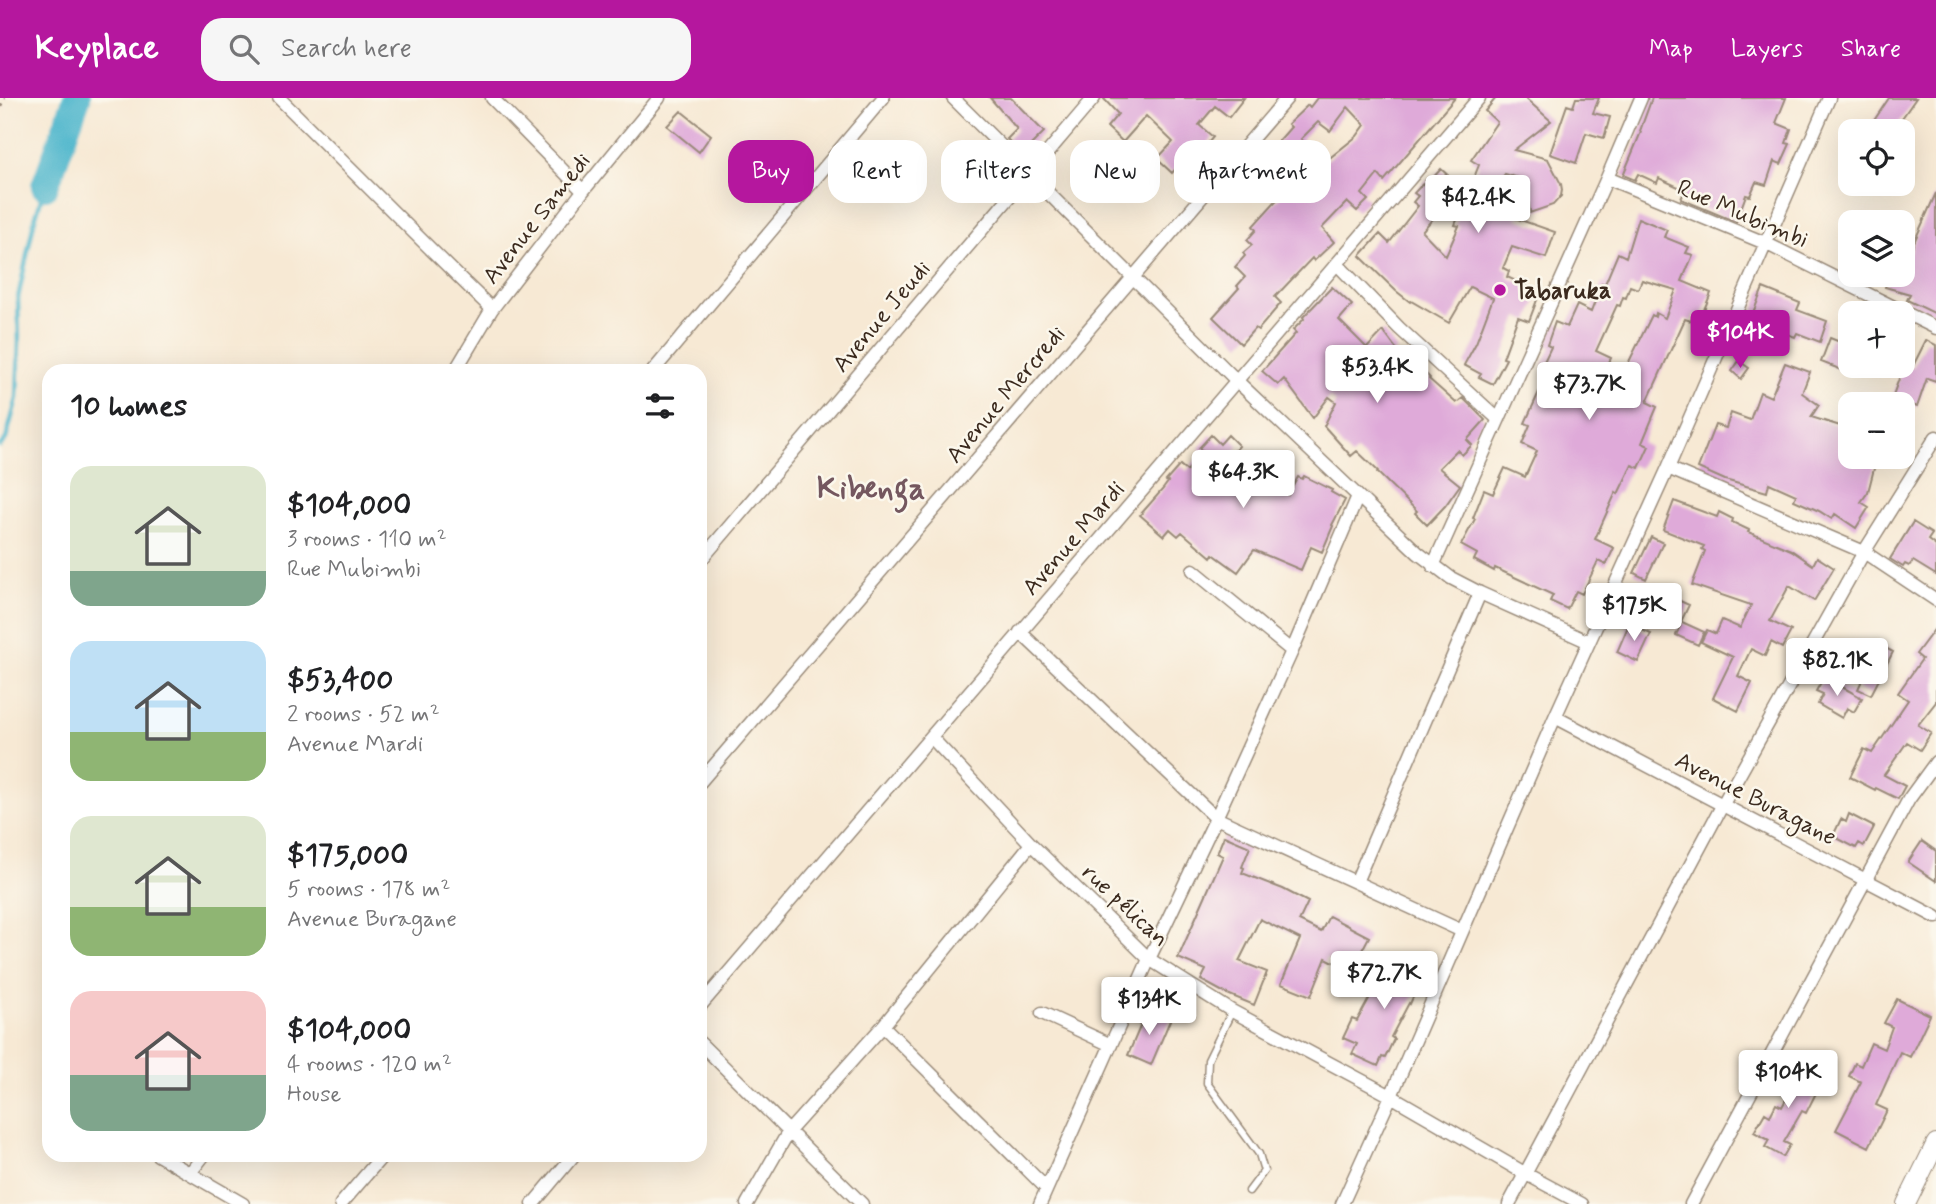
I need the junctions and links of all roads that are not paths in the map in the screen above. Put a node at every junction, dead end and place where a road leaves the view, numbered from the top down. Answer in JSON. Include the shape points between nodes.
{"nodes":[{"id":1,"x":279,"y":98,"type":"edge"},
{"id":2,"x":492,"y":98,"type":"edge"},
{"id":3,"x":659,"y":98,"type":"edge"},
{"id":4,"x":883,"y":98,"type":"edge"},
{"id":5,"x":953,"y":98,"type":"edge"},
{"id":6,"x":1094,"y":98,"type":"edge"},
{"id":7,"x":1287,"y":98,"type":"edge"},
{"id":8,"x":1479,"y":98,"type":"edge"},
{"id":9,"x":1641,"y":98,"type":"edge"},
{"id":10,"x":1829,"y":98,"type":"edge"},
{"id":11,"x":995,"y":140,"type":"edge"},
{"id":12,"x":1056,"y":141,"type":"edge"},
{"id":13,"x":1607,"y":178,"type":"junction"},
{"id":14,"x":583,"y":191,"type":"junction"},
{"id":15,"x":1056,"y":201,"type":"edge"},
{"id":16,"x":1003,"y":203,"type":"edge"},
{"id":17,"x":1765,"y":243,"type":"junction"},
{"id":18,"x":1337,"y":264,"type":"junction"},
{"id":19,"x":1131,"y":277,"type":"junction"},
{"id":20,"x":492,"y":309,"type":"junction"},
{"id":21,"x":1936,"y":328,"type":"edge"},
{"id":22,"x":459,"y":364,"type":"edge"},
{"id":23,"x":659,"y":364,"type":"edge"},
{"id":24,"x":1237,"y":381,"type":"junction"},
{"id":25,"x":1498,"y":419,"type":"junction"},
{"id":26,"x":1936,"y":437,"type":"edge"},
{"id":27,"x":1668,"y":468,"type":"junction"},
{"id":28,"x":1358,"y":496,"type":"junction"},
{"id":29,"x":1864,"y":552,"type":"junction"},
{"id":30,"x":707,"y":553,"type":"edge"},
{"id":31,"x":1433,"y":566,"type":"junction"},
{"id":32,"x":1193,"y":570,"type":"dead end"},
{"id":33,"x":1480,"y":593,"type":"junction"},
{"id":34,"x":1936,"y":600,"type":"edge"},
{"id":35,"x":1020,"y":632,"type":"junction"},
{"id":36,"x":1589,"y":642,"type":"junction"},
{"id":37,"x":1292,"y":651,"type":"junction"},
{"id":38,"x":1555,"y":717,"type":"junction"},
{"id":39,"x":931,"y":737,"type":"junction"},
{"id":40,"x":1936,"y":762,"type":"edge"},
{"id":41,"x":707,"y":774,"type":"edge"},
{"id":42,"x":1723,"y":804,"type":"junction"},
{"id":43,"x":1216,"y":818,"type":"junction"},
{"id":44,"x":1031,"y":844,"type":"junction"},
{"id":45,"x":1865,"y":878,"type":"junction"},
{"id":46,"x":1356,"y":882,"type":"junction"},
{"id":47,"x":1936,"y":917,"type":"edge"},
{"id":48,"x":1462,"y":931,"type":"junction"},
{"id":49,"x":1149,"y":959,"type":"junction"},
{"id":50,"x":707,"y":998,"type":"edge"},
{"id":51,"x":1232,"y":1011,"type":"junction"},
{"id":52,"x":1042,"y":1013,"type":"dead end"},
{"id":53,"x":883,"y":1026,"type":"junction"},
{"id":54,"x":1111,"y":1045,"type":"junction"},
{"id":55,"x":707,"y":1050,"type":"edge"},
{"id":56,"x":1391,"y":1096,"type":"junction"},
{"id":57,"x":789,"y":1130,"type":"junction"},
{"id":58,"x":1936,"y":1143,"type":"edge"},
{"id":59,"x":170,"y":1162,"type":"edge"},
{"id":60,"x":199,"y":1162,"type":"edge"},
{"id":61,"x":377,"y":1162,"type":"edge"},
{"id":62,"x":568,"y":1162,"type":"edge"},
{"id":63,"x":190,"y":1173,"type":"junction"},
{"id":64,"x":1526,"y":1174,"type":"junction"},
{"id":65,"x":1046,"y":1188,"type":"junction"},
{"id":66,"x":1250,"y":1191,"type":"dead end"},
{"id":67,"x":243,"y":1204,"type":"edge"},
{"id":68,"x":341,"y":1204,"type":"edge"},
{"id":69,"x":533,"y":1204,"type":"edge"},
{"id":70,"x":747,"y":1204,"type":"edge"},
{"id":71,"x":862,"y":1204,"type":"edge"},
{"id":72,"x":1040,"y":1204,"type":"edge"},
{"id":73,"x":1342,"y":1204,"type":"edge"},
{"id":74,"x":1509,"y":1204,"type":"edge"},
{"id":75,"x":1582,"y":1204,"type":"edge"},
{"id":76,"x":1691,"y":1204,"type":"edge"},
{"id":77,"x":1906,"y":1204,"type":"edge"}],
"edges":[{"from":1,"to":20,"type":"street"},
{"from":2,"to":14,"type":"street"},
{"from":3,"to":14,"type":"street","name":"Avenue Samedi"},
{"from":4,"to":23,"type":"street"},
{"from":5,"to":11,"type":"street"},
{"from":6,"to":12,"type":"street","name":"Avenue Jeudi"},
{"from":7,"to":19,"type":"street","name":"Avenue Mercredi"},
{"from":8,"to":18,"type":"street","name":"Avenue Mardi"},
{"from":9,"to":13,"type":"street"},
{"from":10,"to":17,"type":"street"},
{"from":13,"to":17,"type":"street","name":"Rue Mubimbi"},
{"from":13,"to":25,"type":"street"},
{"from":14,"to":20,"type":"street","name":"Avenue Samedi"},
{"from":15,"to":19,"type":"street"},
{"from":16,"to":30,"type":"street","name":"Avenue Jeudi"},
{"from":17,"to":21,"type":"street","name":"Rue Mubimbi"},
{"from":17,"to":27,"type":"street"},
{"from":18,"to":24,"type":"street","name":"Avenue Mardi"},
{"from":18,"to":25,"type":"street"},
{"from":19,"to":24,"type":"street"},
{"from":19,"to":41,"type":"street","name":"Avenue Mercredi"},
{"from":20,"to":22,"type":"street","name":"Avenue Samedi"},
{"from":24,"to":28,"type":"street"},
{"from":24,"to":35,"type":"street","name":"Avenue Mardi"},
{"from":25,"to":31,"type":"street"},
{"from":26,"to":29,"type":"street"},
{"from":27,"to":29,"type":"street"},
{"from":27,"to":36,"type":"street"},
{"from":28,"to":31,"type":"street"},
{"from":28,"to":37,"type":"street"},
{"from":29,"to":34,"type":"street"},
{"from":29,"to":42,"type":"street"},
{"from":31,"to":33,"type":"street"},
{"from":32,"to":37,"type":"street"},
{"from":33,"to":36,"type":"street"},
{"from":33,"to":46,"type":"street"},
{"from":35,"to":39,"type":"street","name":"Avenue Mardi"},
{"from":35,"to":43,"type":"street"},
{"from":36,"to":38,"type":"street"},
{"from":37,"to":43,"type":"street"},
{"from":38,"to":42,"type":"street","name":"Avenue Buragane"},
{"from":38,"to":48,"type":"street"},
{"from":39,"to":44,"type":"street","name":"rue pélican"},
{"from":39,"to":50,"type":"street","name":"Avenue Mardi"},
{"from":40,"to":45,"type":"street","via":[[1909,799]]},
{"from":42,"to":45,"type":"street","name":"Avenue Buragane"},
{"from":42,"to":64,"type":"street"},
{"from":43,"to":46,"type":"street"},
{"from":43,"to":49,"type":"street"},
{"from":44,"to":49,"type":"street","name":"rue pélican"},
{"from":44,"to":53,"type":"street"},
{"from":45,"to":47,"type":"street","name":"Avenue Buragane"},
{"from":45,"to":76,"type":"street"},
{"from":46,"to":48,"type":"street"},
{"from":48,"to":56,"type":"street"},
{"from":49,"to":51,"type":"street","name":"rue pélican"},
{"from":49,"to":54,"type":"street"},
{"from":51,"to":56,"type":"street","name":"rue pélican"},
{"from":51,"to":66,"type":"lane","via":[[1208,1060],[1207,1083],[1259,1154],[1264,1171]]},
{"from":52,"to":54,"type":"street"},
{"from":53,"to":57,"type":"street"},
{"from":53,"to":65,"type":"street"},
{"from":54,"to":65,"type":"street"},
{"from":55,"to":57,"type":"street"},
{"from":56,"to":64,"type":"street","name":"rue pélican"},
{"from":56,"to":73,"type":"street"},
{"from":57,"to":70,"type":"street"},
{"from":57,"to":71,"type":"street"},
{"from":58,"to":77,"type":"main road"},
{"from":59,"to":63,"type":"street"},
{"from":60,"to":63,"type":"street"},
{"from":61,"to":68,"type":"street"},
{"from":62,"to":69,"type":"street"},
{"from":63,"to":67,"type":"street"},
{"from":64,"to":74,"type":"street"},
{"from":64,"to":75,"type":"street","name":"rue pélican"},
{"from":65,"to":72,"type":"street"}]}
